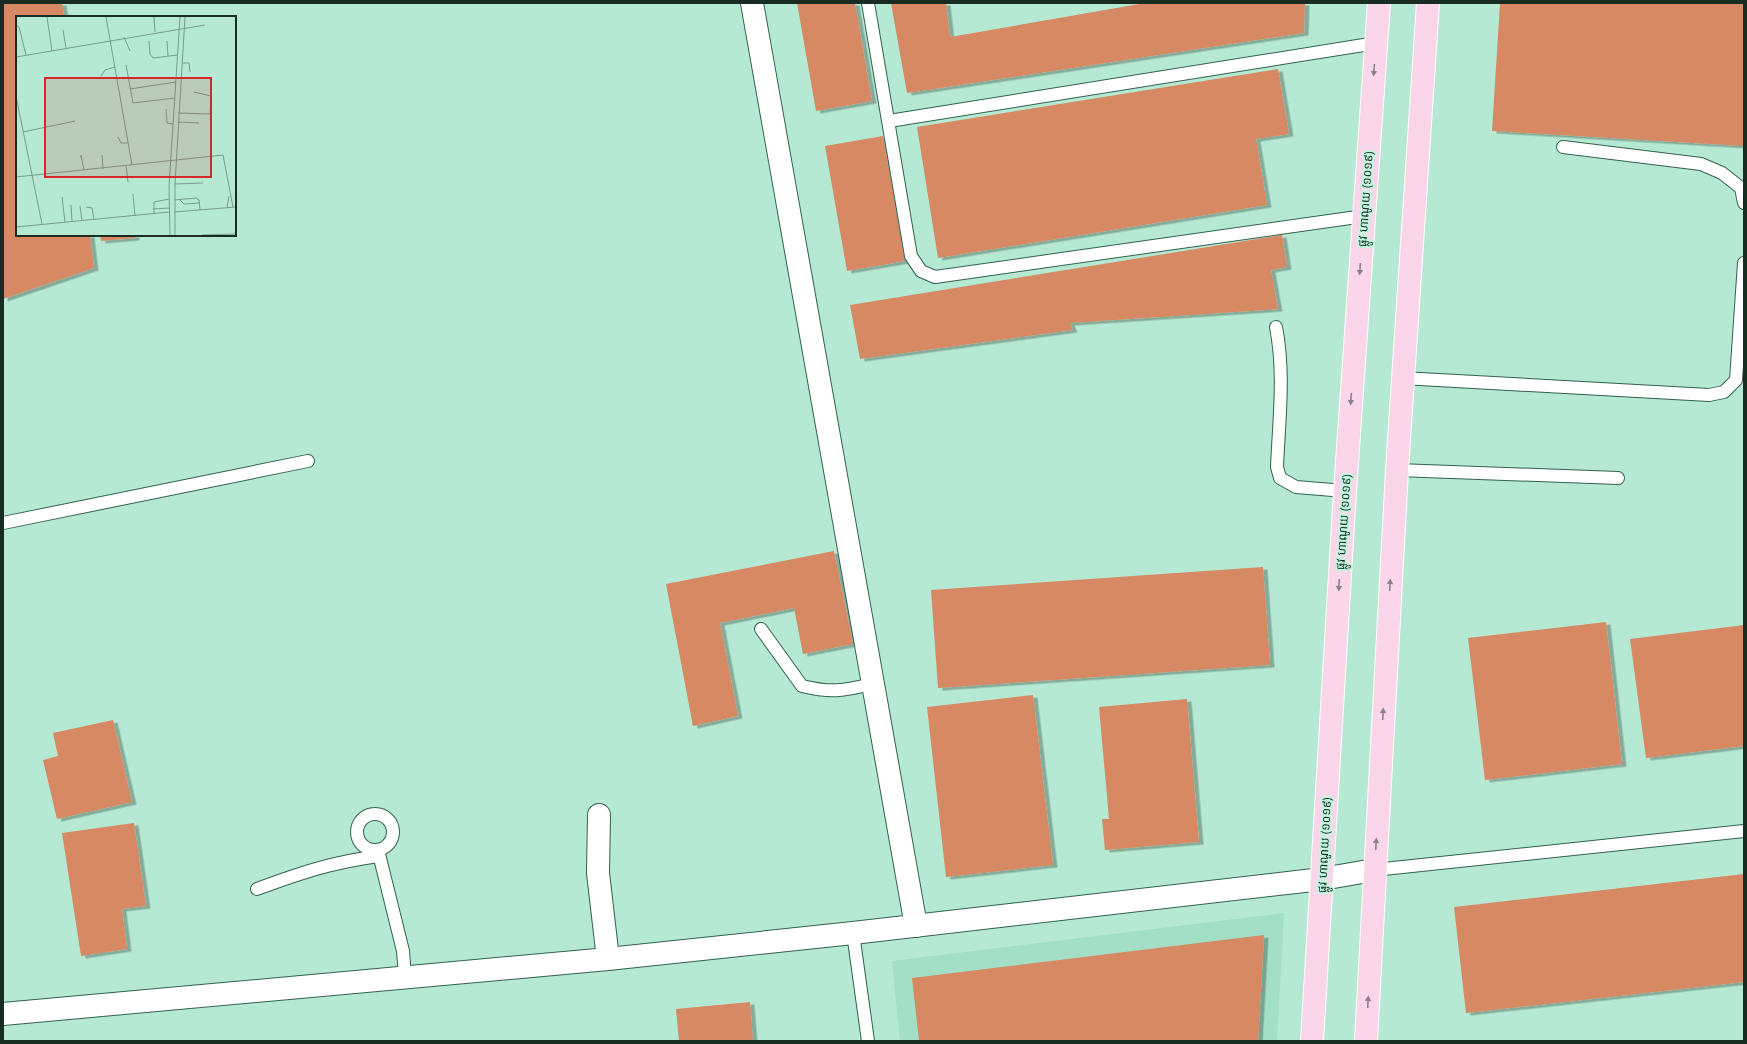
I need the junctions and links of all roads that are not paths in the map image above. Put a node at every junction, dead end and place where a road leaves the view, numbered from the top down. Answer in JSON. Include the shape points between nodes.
{"nodes":[{"id":1,"x":752,"y":3,"type":"edge"},
{"id":2,"x":868,"y":3,"type":"edge"},
{"id":3,"x":1379,"y":3,"type":"edge"},
{"id":4,"x":1428,"y":3,"type":"edge"},
{"id":5,"x":1376,"y":43,"type":"junction"},
{"id":6,"x":889,"y":121,"type":"junction"},
{"id":7,"x":1563,"y":147,"type":"dead end"},
{"id":8,"x":1744,"y":203,"type":"edge"},
{"id":9,"x":1364,"y":216,"type":"junction"},
{"id":10,"x":1744,"y":264,"type":"edge"},
{"id":11,"x":1276,"y":327,"type":"dead end"},
{"id":12,"x":1402,"y":378,"type":"junction"},
{"id":13,"x":308,"y":461,"type":"dead end"},
{"id":14,"x":1397,"y":470,"type":"junction"},
{"id":15,"x":1618,"y":478,"type":"dead end"},
{"id":16,"x":1345,"y":491,"type":"junction"},
{"id":17,"x":3,"y":523,"type":"edge"},
{"id":18,"x":761,"y":629,"type":"dead end"},
{"id":19,"x":872,"y":684,"type":"junction"},
{"id":20,"x":599,"y":815,"type":"dead end"},
{"id":21,"x":1744,"y":831,"type":"edge"},
{"id":22,"x":1374,"y":870,"type":"junction"},
{"id":23,"x":1322,"y":879,"type":"junction"},
{"id":24,"x":257,"y":889,"type":"dead end"},
{"id":25,"x":916,"y":926,"type":"junction"},
{"id":26,"x":853,"y":933,"type":"junction"},
{"id":27,"x":608,"y":959,"type":"junction"},
{"id":28,"x":405,"y":977,"type":"junction"},
{"id":29,"x":3,"y":1014,"type":"edge"},
{"id":30,"x":868,"y":1041,"type":"edge"},
{"id":31,"x":1312,"y":1041,"type":"edge"},
{"id":32,"x":1366,"y":1041,"type":"edge"}],
"edges":[{"from":1,"to":19,"type":"street"},
{"from":2,"to":6,"type":"lane"},
{"from":3,"to":5,"type":"main road","name":"ផ្លូវ ហាណូយ (១០១៩)"},
{"from":4,"to":12,"type":"main road"},
{"from":5,"to":6,"type":"lane"},
{"from":5,"to":9,"type":"main road","name":"ផ្លូវ ហាណូយ (១០១៩)","one_way":true},
{"from":6,"to":9,"type":"lane","via":[[911,256],[921,271],[935,277]]},
{"from":7,"to":8,"type":"lane","via":[[1701,164],[1722,173],[1741,188]]},
{"from":9,"to":16,"type":"main road","name":"ផ្លូវ ហាណូយ (១០១៩)","one_way":true},
{"from":10,"to":12,"type":"lane","via":[[1736,380],[1724,392],[1709,395]]},
{"from":11,"to":16,"type":"lane","via":[[1281,368],[1277,466],[1280,478],[1296,486]]},
{"from":12,"to":14,"type":"main road"},
{"from":13,"to":17,"type":"lane"},
{"from":14,"to":15,"type":"lane"},
{"from":22,"to":14,"type":"main road","one_way":true},
{"from":16,"to":23,"type":"main road","name":"ផ្លូវ ហាណូយ (១០១៩)","one_way":true},
{"from":18,"to":19,"type":"lane","via":[[802,686],[825,691],[849,690]]},
{"from":19,"to":25,"type":"street"},
{"from":20,"to":27,"type":"street","via":[[598,873]]},
{"from":21,"to":22,"type":"lane"},
{"from":22,"to":23,"type":"street"},
{"from":32,"to":22,"type":"main road","one_way":true},
{"from":23,"to":25,"type":"street"},
{"from":23,"to":31,"type":"main road","name":"ផ្លូវ ហាណូយ (១០១៩)"},
{"from":24,"to":28,"type":"lane","via":[[307,870],[378,853],[403,951]]},
{"from":25,"to":26,"type":"street"},
{"from":26,"to":27,"type":"street"},
{"from":26,"to":30,"type":"lane"},
{"from":27,"to":28,"type":"street"},
{"from":28,"to":29,"type":"street"}]}
